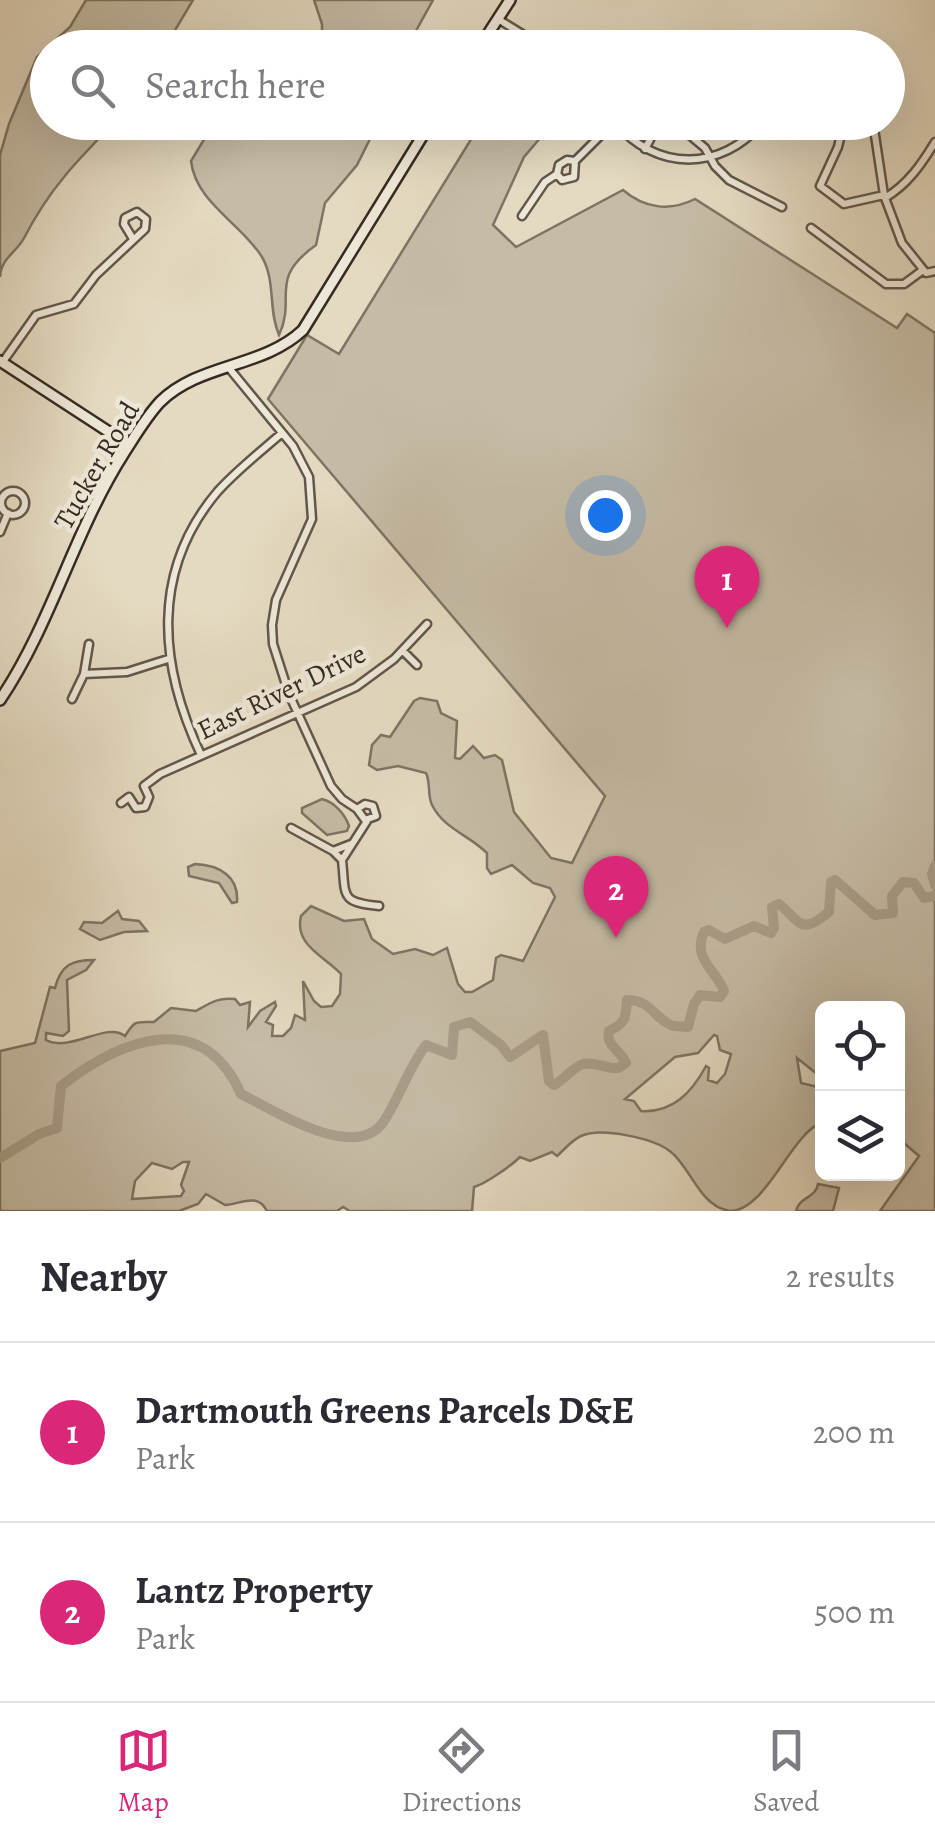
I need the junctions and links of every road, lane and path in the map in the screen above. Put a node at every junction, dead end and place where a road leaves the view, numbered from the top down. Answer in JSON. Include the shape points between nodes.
{"nodes":[{"id":1,"x":510,"y":0,"type":"edge"},
{"id":2,"x":498,"y":19,"type":"junction"},
{"id":3,"x":491,"y":30,"type":"edge"},
{"id":4,"x":516,"y":30,"type":"edge"},
{"id":5,"x":419,"y":140,"type":"edge"},
{"id":6,"x":596,"y":140,"type":"edge"},
{"id":7,"x":632,"y":140,"type":"edge"},
{"id":8,"x":649,"y":140,"type":"edge"},
{"id":9,"x":695,"y":140,"type":"edge"},
{"id":10,"x":744,"y":140,"type":"edge"},
{"id":11,"x":838,"y":140,"type":"edge"},
{"id":12,"x":876,"y":140,"type":"edge"},
{"id":13,"x":935,"y":142,"type":"edge"},
{"id":14,"x":644,"y":149,"type":"junction"},
{"id":15,"x":710,"y":158,"type":"junction"},
{"id":16,"x":575,"y":161,"type":"junction"},
{"id":17,"x":557,"y":174,"type":"junction"},
{"id":18,"x":885,"y":196,"type":"junction"},
{"id":19,"x":782,"y":207,"type":"dead end"},
{"id":20,"x":522,"y":216,"type":"dead end"},
{"id":21,"x":811,"y":228,"type":"dead end"},
{"id":22,"x":133,"y":240,"type":"dead end"},
{"id":23,"x":928,"y":271,"type":"edge"},
{"id":24,"x":1,"y":362,"type":"edge"},
{"id":25,"x":229,"y":368,"type":"junction"},
{"id":26,"x":282,"y":433,"type":"junction"},
{"id":27,"x":129,"y":445,"type":"junction"},
{"id":28,"x":8,"y":514,"type":"dead end"},
{"id":29,"x":0,"y":532,"type":"edge"},
{"id":30,"x":427,"y":624,"type":"dead end"},
{"id":31,"x":89,"y":644,"type":"dead end"},
{"id":32,"x":402,"y":651,"type":"junction"},
{"id":33,"x":168,"y":659,"type":"junction"},
{"id":34,"x":417,"y":665,"type":"dead end"},
{"id":35,"x":84,"y":674,"type":"junction"},
{"id":36,"x":72,"y":699,"type":"dead end"},
{"id":37,"x":0,"y":700,"type":"edge"},
{"id":38,"x":297,"y":712,"type":"junction"},
{"id":39,"x":200,"y":755,"type":"junction"},
{"id":40,"x":144,"y":786,"type":"junction"},
{"id":41,"x":129,"y":797,"type":"junction"},
{"id":42,"x":120,"y":803,"type":"dead end"},
{"id":43,"x":357,"y":809,"type":"junction"},
{"id":44,"x":367,"y":821,"type":"junction"},
{"id":45,"x":291,"y":828,"type":"dead end"},
{"id":46,"x":352,"y":844,"type":"junction"},
{"id":47,"x":334,"y":851,"type":"junction"},
{"id":48,"x":342,"y":860,"type":"junction"},
{"id":49,"x":378,"y":906,"type":"dead end"}],
"edges":[{"from":1,"to":2,"type":"main road"},
{"from":2,"to":3,"type":"main road"},
{"from":2,"to":4,"type":"street"},
{"from":5,"to":25,"type":"main road","name":"Tucker Road","via":[[307,325],[282,347]]},
{"from":6,"to":16,"type":"street"},
{"from":7,"to":14,"type":"street"},
{"from":8,"to":14,"type":"street"},
{"from":9,"to":15,"type":"street"},
{"from":10,"to":15,"type":"street"},
{"from":11,"to":18,"type":"street","via":[[821,189],[847,204]]},
{"from":12,"to":18,"type":"street"},
{"from":13,"to":18,"type":"street","via":[[908,182]]},
{"from":14,"to":15,"type":"street","via":[[677,160]]},
{"from":15,"to":19,"type":"street","via":[[729,180]]},
{"from":16,"to":17,"type":"street","via":[[563,162]]},
{"from":16,"to":17,"type":"street","via":[[571,180]]},
{"from":17,"to":20,"type":"street"},
{"from":18,"to":23,"type":"street","via":[[902,243]]},
{"from":21,"to":23,"type":"street","via":[[886,284],[904,284]]},
{"from":22,"to":24,"type":"street","via":[[74,304],[36,315]]},
{"from":24,"to":27,"type":"main road"},
{"from":25,"to":26,"type":"street"},
{"from":25,"to":27,"type":"main road","name":"Tucker Road","via":[[168,395]]},
{"from":26,"to":33,"type":"street","via":[[223,486],[193,528],[169,599]]},
{"from":26,"to":38,"type":"street","via":[[302,460],[313,498],[310,528],[272,618],[275,654]]},
{"from":27,"to":37,"type":"main road","name":"Tucker Road"},
{"from":28,"to":29,"type":"street"},
{"from":30,"to":32,"type":"street","name":"East River Drive"},
{"from":31,"to":35,"type":"street"},
{"from":32,"to":34,"type":"street"},
{"from":32,"to":38,"type":"street","name":"East River Drive","via":[[356,686]]},
{"from":33,"to":35,"type":"street","via":[[127,672]]},
{"from":33,"to":39,"type":"street"},
{"from":35,"to":36,"type":"street"},
{"from":38,"to":39,"type":"street","name":"East River Drive"},
{"from":38,"to":43,"type":"street","via":[[334,790]]},
{"from":39,"to":40,"type":"street","name":"East River Drive"},
{"from":40,"to":41,"type":"street","name":"East River Drive"},
{"from":40,"to":41,"type":"street","name":"East River Drive","via":[[145,807],[136,808]]},
{"from":41,"to":42,"type":"street","name":"East River Drive"},
{"from":43,"to":44,"type":"street"},
{"from":43,"to":44,"type":"street","via":[[374,807]]},
{"from":44,"to":46,"type":"street"},
{"from":45,"to":47,"type":"street"},
{"from":46,"to":47,"type":"street"},
{"from":46,"to":48,"type":"street"},
{"from":47,"to":48,"type":"street"},
{"from":48,"to":49,"type":"street","via":[[347,898]]}]}
